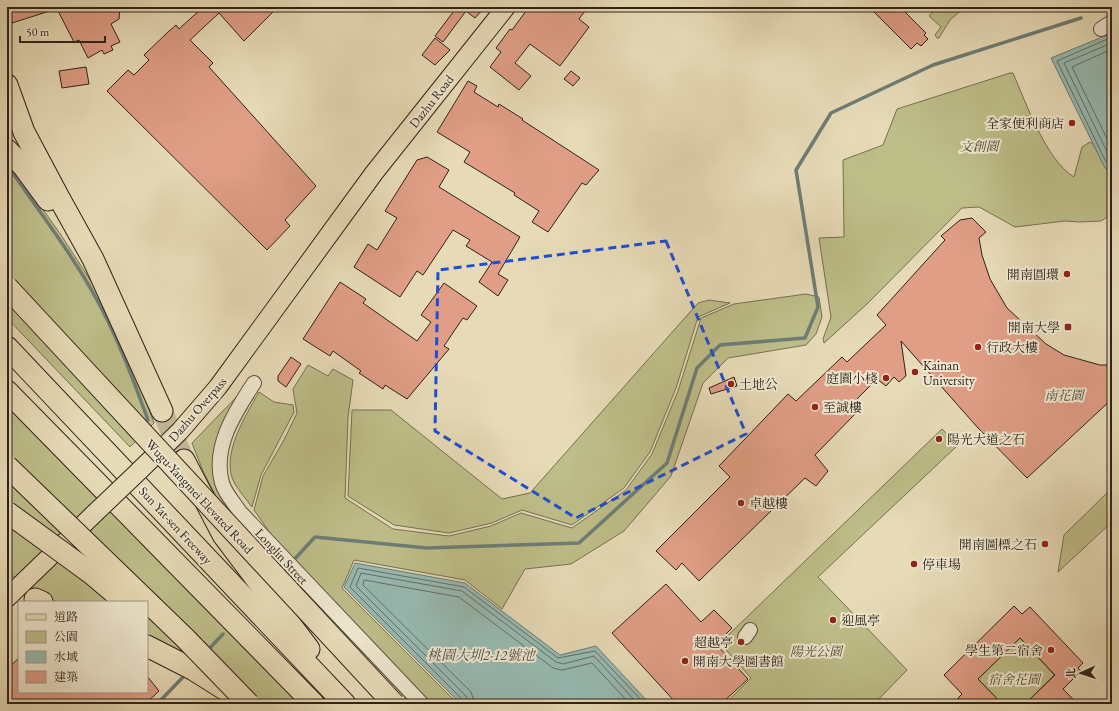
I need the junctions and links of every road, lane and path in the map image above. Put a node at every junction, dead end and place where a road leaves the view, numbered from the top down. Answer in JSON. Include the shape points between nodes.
{"nodes":[{"id":1,"x":506,"y":7,"type":"edge"},
{"id":2,"x":7,"y":85,"type":"edge"},
{"id":3,"x":7,"y":150,"type":"edge"},
{"id":4,"x":358,"y":196,"type":"joint"},
{"id":5,"x":7,"y":287,"type":"edge"},
{"id":6,"x":107,"y":289,"type":"junction"},
{"id":7,"x":7,"y":347,"type":"edge"},
{"id":8,"x":254,"y":382,"type":"dead end"},
{"id":9,"x":7,"y":391,"type":"edge"},
{"id":10,"x":162,"y":411,"type":"tunnel mouth"},
{"id":11,"x":184,"y":460,"type":"tunnel mouth"},
{"id":12,"x":7,"y":466,"type":"edge"},
{"id":13,"x":7,"y":512,"type":"edge"},
{"id":14,"x":7,"y":598,"type":"edge"},
{"id":15,"x":123,"y":601,"type":"edge"},
{"id":16,"x":147,"y":601,"type":"edge"},
{"id":17,"x":148,"y":602,"type":"edge"},
{"id":18,"x":148,"y":623,"type":"edge"},
{"id":19,"x":148,"y":647,"type":"edge"},
{"id":20,"x":240,"y":704,"type":"edge"},
{"id":21,"x":248,"y":704,"type":"edge"},
{"id":22,"x":314,"y":704,"type":"edge"},
{"id":23,"x":345,"y":704,"type":"edge"},
{"id":24,"x":350,"y":704,"type":"edge"},
{"id":25,"x":394,"y":704,"type":"edge"},
{"id":26,"x":422,"y":704,"type":"edge"}],
"edges":[{"from":1,"to":4,"type":"main road","name":"Dazhu Road"},
{"from":2,"to":6,"type":"highway","via":[[24,132]]},
{"from":3,"to":6,"type":"highway","via":[[23,166],[64,221]]},
{"from":4,"to":14,"type":"main road","name":"Dazhu Overpass","bridge":true,"via":[[218,387],[180,431]]},
{"from":5,"to":25,"type":"highway","name":"Wugu-Yangmei Elevated Road","bridge":true},
{"from":6,"to":10,"type":"highway"},
{"from":7,"to":23,"type":"highway","name":"Sun Yat-sen Freeway"},
{"from":8,"to":26,"type":"street","name":"Longlin Street","via":[[234,412],[219,454],[222,484],[240,512]]},
{"from":9,"to":22,"type":"highway","name":"Sun Yat-sen Freeway"},
{"from":11,"to":24,"type":"highway","via":[[222,535]]},
{"from":12,"to":16,"type":"highway","bridge":true},
{"from":13,"to":15,"type":"highway","bridge":true,"via":[[92,574]]},
{"from":17,"to":21,"type":"highway","bridge":true},
{"from":18,"to":20,"type":"highway"},
{"from":19,"to":21,"type":"highway","via":[[194,670]]}]}
